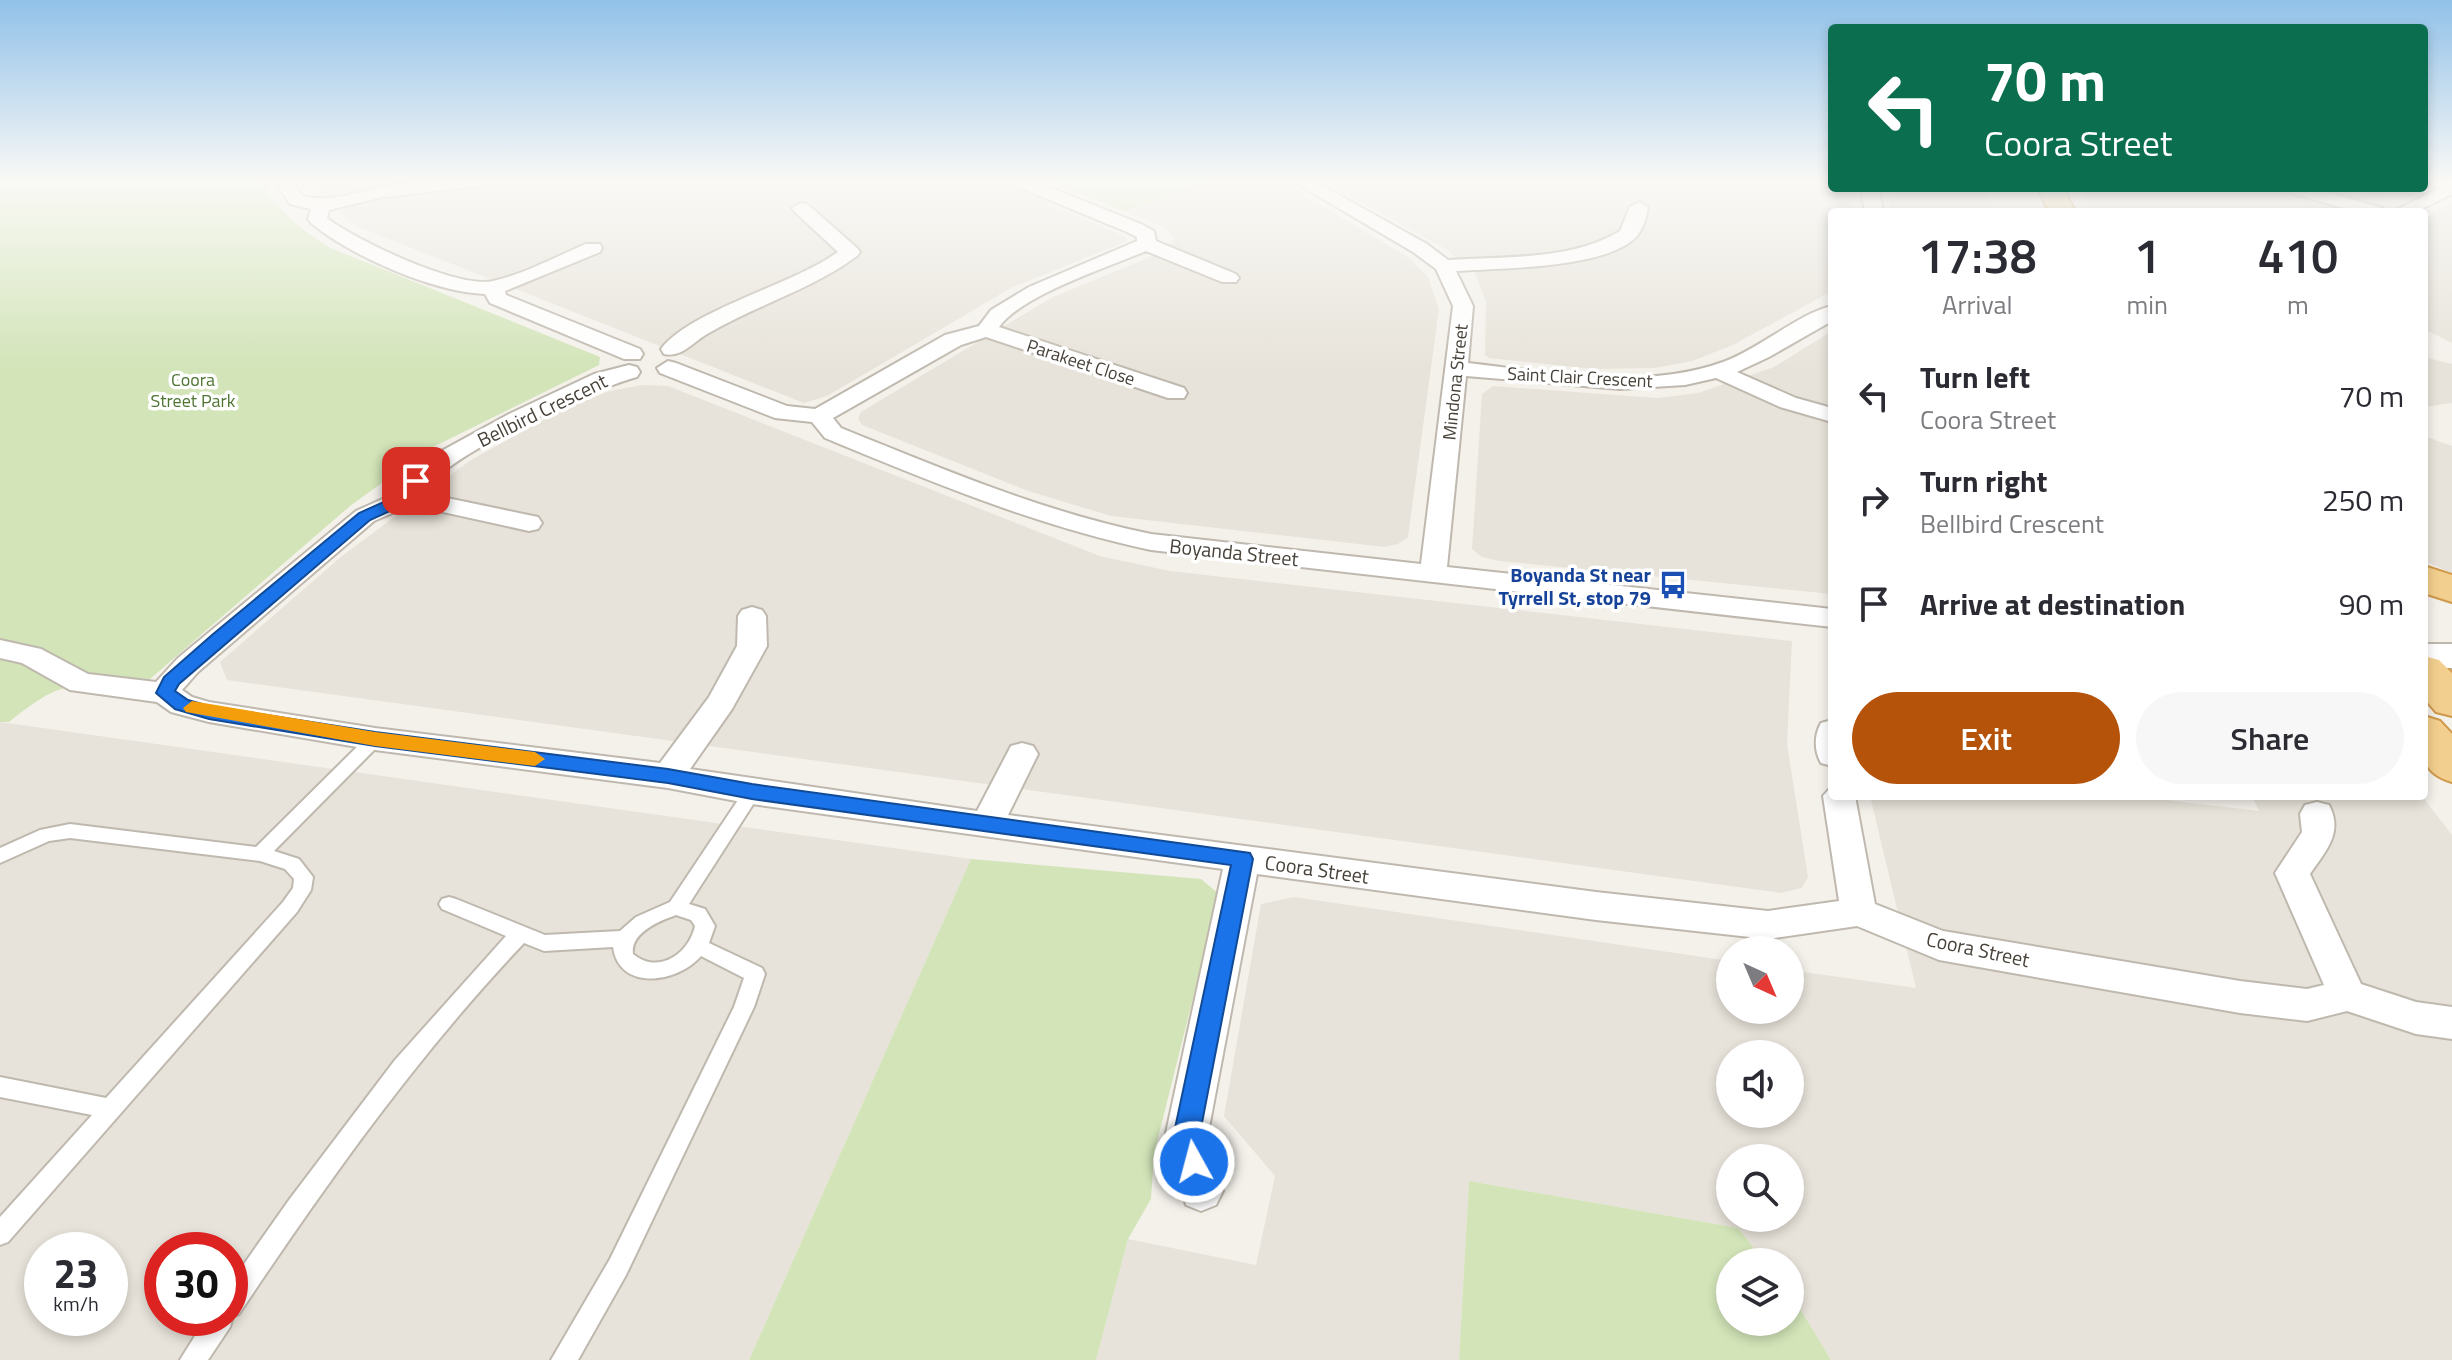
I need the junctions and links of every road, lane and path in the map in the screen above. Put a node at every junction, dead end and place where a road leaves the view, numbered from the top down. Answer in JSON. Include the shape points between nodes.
{"nodes":[{"id":1,"x":354,"y":243,"type":"edge"},
{"id":2,"x":840,"y":243,"type":"edge"},
{"id":3,"x":1411,"y":243,"type":"edge"},
{"id":4,"x":1611,"y":243,"type":"edge"},
{"id":5,"x":1146,"y":244,"type":"joint"},
{"id":6,"x":593,"y":248,"type":"dead end"},
{"id":7,"x":1444,"y":266,"type":"junction"},
{"id":8,"x":1229,"y":278,"type":"dead end"},
{"id":9,"x":494,"y":288,"type":"junction"},
{"id":10,"x":1828,"y":314,"type":"edge"},
{"id":11,"x":986,"y":330,"type":"junction"},
{"id":12,"x":670,"y":359,"type":"junction"},
{"id":13,"x":630,"y":363,"type":"junction"},
{"id":14,"x":1458,"y":369,"type":"junction"},
{"id":15,"x":1719,"y":371,"type":"junction"},
{"id":16,"x":1176,"y":393,"type":"dead end"},
{"id":17,"x":1828,"y":414,"type":"edge"},
{"id":18,"x":819,"y":416,"type":"junction"},
{"id":19,"x":408,"y":497,"type":"junction"},
{"id":20,"x":529,"y":523,"type":"dead end"},
{"id":21,"x":1433,"y":574,"type":"junction"},
{"id":22,"x":2428,"y":580,"type":"edge"},
{"id":23,"x":2452,"y":590,"type":"edge"},
{"id":24,"x":752,"y":616,"type":"dead end"},
{"id":25,"x":1828,"y":622,"type":"edge"},
{"id":26,"x":0,"y":649,"type":"edge"},
{"id":27,"x":165,"y":693,"type":"junction"},
{"id":28,"x":2428,"y":737,"type":"edge"},
{"id":29,"x":375,"y":739,"type":"junction"},
{"id":30,"x":1022,"y":754,"type":"dead end"},
{"id":31,"x":2428,"y":758,"type":"edge"},
{"id":32,"x":2452,"y":768,"type":"edge"},
{"id":33,"x":668,"y":776,"type":"junction"},
{"id":34,"x":752,"y":792,"type":"junction"},
{"id":35,"x":1840,"y":800,"type":"edge"},
{"id":36,"x":2317,"y":814,"type":"dead end"},
{"id":37,"x":987,"y":825,"type":"junction"},
{"id":38,"x":260,"y":854,"type":"junction"},
{"id":39,"x":0,"y":856,"type":"edge"},
{"id":40,"x":1243,"y":859,"type":"junction"},
{"id":41,"x":449,"y":904,"type":"dead end"},
{"id":42,"x":676,"y":908,"type":"junction"},
{"id":43,"x":1859,"y":912,"type":"junction"},
{"id":44,"x":520,"y":934,"type":"junction"},
{"id":45,"x":625,"y":939,"type":"junction"},
{"id":46,"x":700,"y":947,"type":"junction"},
{"id":47,"x":2347,"y":995,"type":"junction"},
{"id":48,"x":2452,"y":1023,"type":"edge"},
{"id":49,"x":0,"y":1087,"type":"edge"},
{"id":50,"x":111,"y":1109,"type":"junction"},
{"id":51,"x":1201,"y":1191,"type":"dead end"},
{"id":52,"x":0,"y":1234,"type":"edge"},
{"id":53,"x":248,"y":1278,"type":"edge"},
{"id":54,"x":209,"y":1336,"type":"edge"},
{"id":55,"x":193,"y":1360,"type":"edge"},
{"id":56,"x":564,"y":1360,"type":"edge"}],
"edges":[{"from":1,"to":9,"type":"street","via":[[463,286]]},
{"from":2,"to":12,"type":"street","via":[[850,252],[821,272],[691,333]]},
{"from":3,"to":7,"type":"street"},
{"from":4,"to":7,"type":"street","via":[[1594,252]]},
{"from":5,"to":8,"type":"street"},
{"from":5,"to":11,"type":"street","via":[[1036,291],[998,314]]},
{"from":6,"to":9,"type":"street"},
{"from":7,"to":14,"type":"street","name":"Mindona Street","via":[[1463,306]]},
{"from":9,"to":13,"type":"street","via":[[497,299]]},
{"from":10,"to":15,"type":"street","name":"Saint Clair Crescent"},
{"from":11,"to":16,"type":"street","name":"Parakeet Close"},
{"from":11,"to":18,"type":"street","via":[[953,340]]},
{"from":12,"to":13,"type":"street","via":[[652,373]]},
{"from":12,"to":18,"type":"street","via":[[783,413]]},
{"from":13,"to":19,"type":"street","name":"Bellbird Crescent","via":[[434,465]]},
{"from":14,"to":15,"type":"street","name":"Saint Clair Crescent","via":[[1631,382]]},
{"from":14,"to":21,"type":"street","name":"Mindona Street"},
{"from":15,"to":17,"type":"street","via":[[1769,396]]},
{"from":18,"to":21,"type":"street","name":"Boyanda Street","via":[[833,433],[1043,517],[1099,533]]},
{"from":19,"to":20,"type":"street"},
{"from":19,"to":27,"type":"street","name":"Bellbird Crescent","via":[[365,516],[188,665]]},
{"from":21,"to":25,"type":"street","name":"Boyanda Street"},
{"from":22,"to":23,"type":"highway"},
{"from":24,"to":33,"type":"street","via":[[752,646],[721,702]]},
{"from":26,"to":27,"type":"street","name":"Coora Street","via":[[31,656],[81,683]]},
{"from":27,"to":29,"type":"street","name":"Coora Street","via":[[182,705],[209,712]]},
{"from":28,"to":32,"type":"highway"},
{"from":29,"to":33,"type":"street","name":"Coora Street"},
{"from":29,"to":38,"type":"lane"},
{"from":30,"to":37,"type":"street"},
{"from":31,"to":32,"type":"highway"},
{"from":33,"to":34,"type":"street","name":"Coora Street"},
{"from":34,"to":37,"type":"street","name":"Coora Street"},
{"from":34,"to":42,"type":"lane"},
{"from":35,"to":43,"type":"street"},
{"from":36,"to":47,"type":"street","via":[[2319,834],[2292,873]]},
{"from":37,"to":40,"type":"street","name":"Coora Street"},
{"from":38,"to":39,"type":"lane","via":[[70,831],[46,835]]},
{"from":38,"to":50,"type":"lane","via":[[292,864],[304,877],[302,890]]},
{"from":40,"to":43,"type":"street","name":"Coora Street","via":[[1768,925]]},
{"from":40,"to":51,"type":"street","via":[[1187,1133]]},
{"from":41,"to":44,"type":"lane"},
{"from":42,"to":45,"type":"lane","via":[[648,915]]},
{"from":42,"to":46,"type":"lane","via":[[698,914],[705,926]]},
{"from":43,"to":47,"type":"street","name":"Coora Street","via":[[1939,945],[2240,997],[2307,1005]]},
{"from":44,"to":45,"type":"lane","via":[[544,943]]},
{"from":44,"to":53,"type":"lane","via":[[478,976],[378,1099]]},
{"from":45,"to":46,"type":"lane","via":[[628,961],[644,970],[672,967]]},
{"from":46,"to":56,"type":"lane","via":[[755,974],[748,996],[618,1267]]},
{"from":47,"to":48,"type":"street","via":[[2416,1018]]},
{"from":49,"to":50,"type":"lane"},
{"from":50,"to":52,"type":"lane"},
{"from":54,"to":55,"type":"lane"}]}
